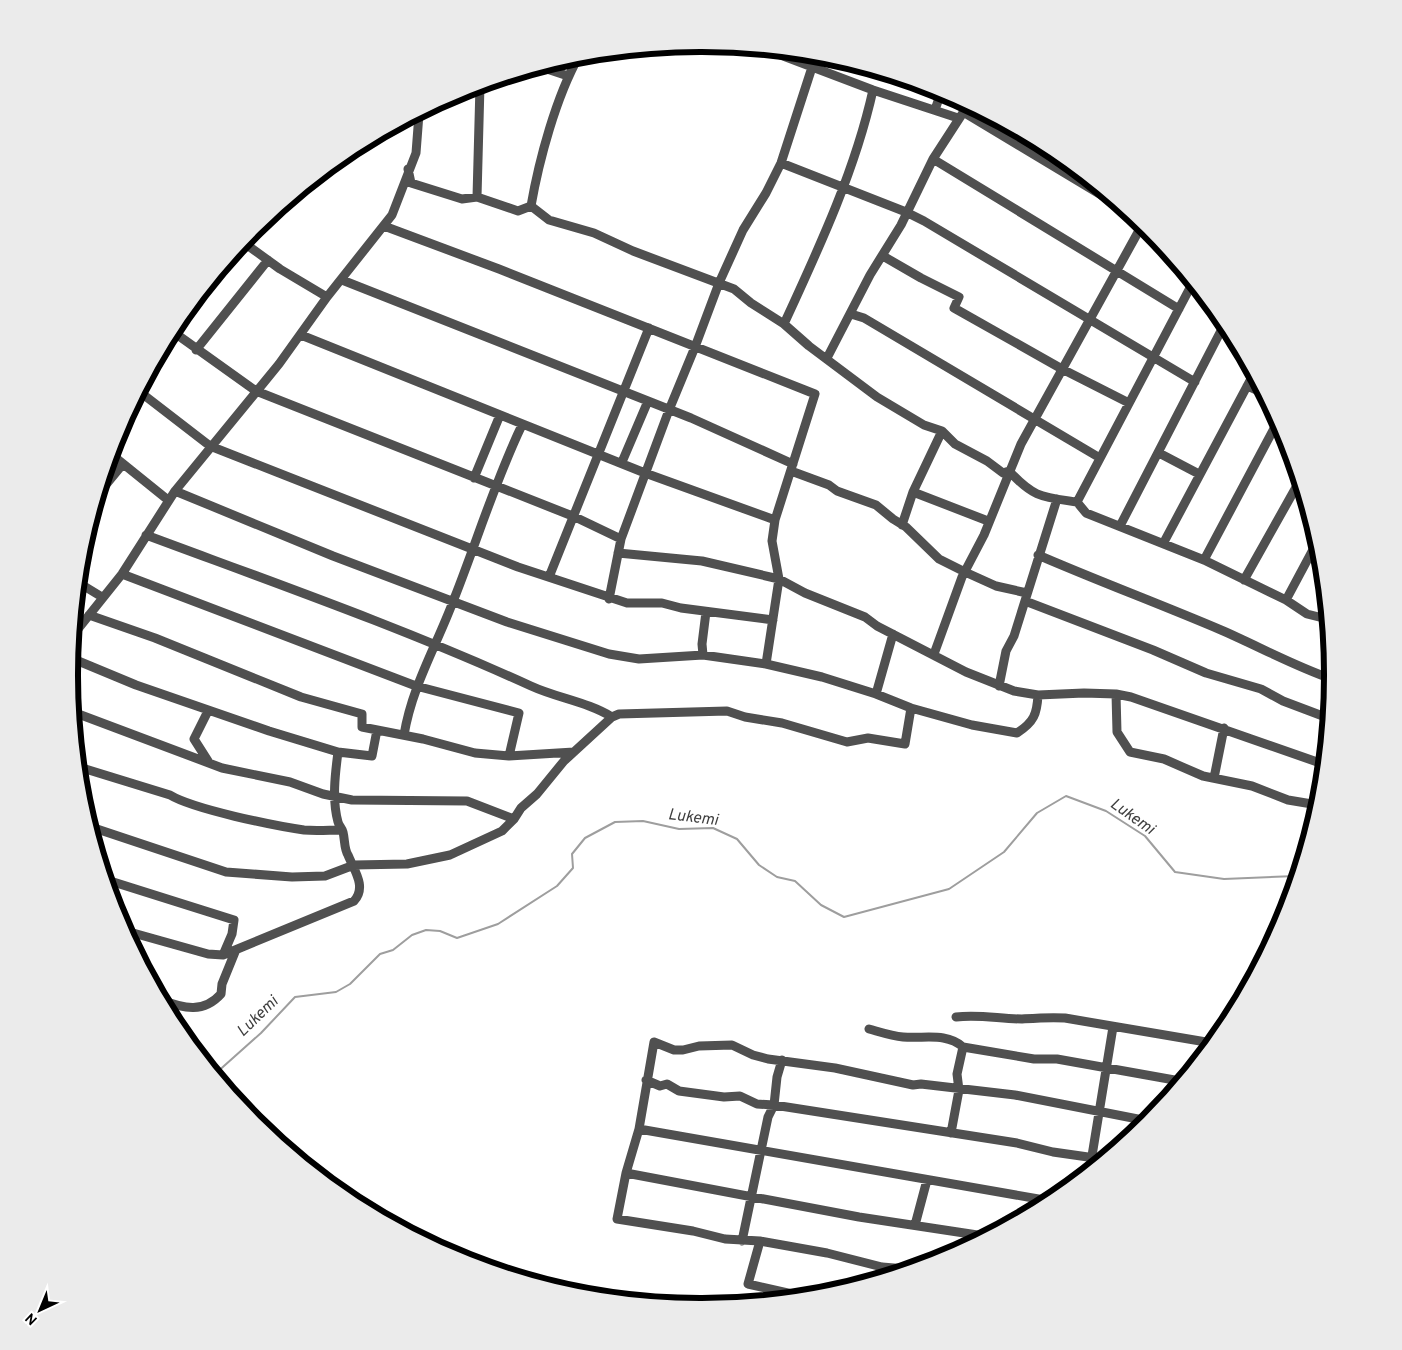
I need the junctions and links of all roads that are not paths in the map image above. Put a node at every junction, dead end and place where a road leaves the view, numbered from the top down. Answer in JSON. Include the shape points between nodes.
{"nodes":[{"id":1,"x":797,"y":60,"type":"edge"},
{"id":2,"x":813,"y":63,"type":"edge"},
{"id":3,"x":574,"y":66,"type":"edge"},
{"id":4,"x":812,"y":66,"type":"junction"},
{"id":5,"x":553,"y":71,"type":"edge"},
{"id":6,"x":568,"y":76,"type":"junction"},
{"id":7,"x":874,"y":90,"type":"junction"},
{"id":8,"x":480,"y":94,"type":"edge"},
{"id":9,"x":938,"y":100,"type":"edge"},
{"id":10,"x":935,"y":110,"type":"junction"},
{"id":11,"x":963,"y":112,"type":"edge"},
{"id":12,"x":418,"y":121,"type":"edge"},
{"id":13,"x":1045,"y":156,"type":"edge"},
{"id":14,"x":933,"y":159,"type":"junction"},
{"id":15,"x":1044,"y":159,"type":"junction"},
{"id":16,"x":780,"y":163,"type":"junction"},
{"id":17,"x":408,"y":168,"type":"junction"},
{"id":18,"x":1082,"y":183,"type":"edge"},
{"id":19,"x":842,"y":188,"type":"junction"},
{"id":20,"x":477,"y":197,"type":"junction"},
{"id":21,"x":531,"y":206,"type":"junction"},
{"id":22,"x":906,"y":212,"type":"junction"},
{"id":23,"x":384,"y":226,"type":"junction"},
{"id":24,"x":1138,"y":232,"type":"edge"},
{"id":25,"x":250,"y":247,"type":"edge"},
{"id":26,"x":883,"y":256,"type":"junction"},
{"id":27,"x":268,"y":260,"type":"junction"},
{"id":28,"x":1117,"y":271,"type":"junction"},
{"id":29,"x":342,"y":280,"type":"junction"},
{"id":30,"x":718,"y":283,"type":"junction"},
{"id":31,"x":1189,"y":289,"type":"edge"},
{"id":32,"x":327,"y":297,"type":"junction"},
{"id":33,"x":1179,"y":309,"type":"junction"},
{"id":34,"x":851,"y":314,"type":"junction"},
{"id":35,"x":1091,"y":320,"type":"junction"},
{"id":36,"x":784,"y":324,"type":"junction"},
{"id":37,"x":649,"y":328,"type":"junction"},
{"id":38,"x":1221,"y":332,"type":"edge"},
{"id":39,"x":301,"y":335,"type":"junction"},
{"id":40,"x":178,"y":337,"type":"edge"},
{"id":41,"x":696,"y":347,"type":"junction"},
{"id":42,"x":196,"y":350,"type":"junction"},
{"id":43,"x":1153,"y":357,"type":"junction"},
{"id":44,"x":827,"y":358,"type":"junction"},
{"id":45,"x":1062,"y":369,"type":"junction"},
{"id":46,"x":1195,"y":382,"type":"junction"},
{"id":47,"x":1249,"y":382,"type":"edge"},
{"id":48,"x":1247,"y":386,"type":"junction"},
{"id":49,"x":1253,"y":389,"type":"edge"},
{"id":50,"x":256,"y":391,"type":"junction"},
{"id":51,"x":625,"y":392,"type":"junction"},
{"id":52,"x":145,"y":396,"type":"edge"},
{"id":53,"x":648,"y":401,"type":"junction"},
{"id":54,"x":1129,"y":403,"type":"junction"},
{"id":55,"x":669,"y":410,"type":"junction"},
{"id":56,"x":500,"y":415,"type":"junction"},
{"id":57,"x":1034,"y":420,"type":"junction"},
{"id":58,"x":522,"y":424,"type":"junction"},
{"id":59,"x":1273,"y":430,"type":"edge"},
{"id":60,"x":942,"y":431,"type":"junction"},
{"id":61,"x":210,"y":446,"type":"junction"},
{"id":62,"x":1160,"y":452,"type":"junction"},
{"id":63,"x":599,"y":454,"type":"junction"},
{"id":64,"x":1100,"y":458,"type":"junction"},
{"id":65,"x":118,"y":459,"type":"edge"},
{"id":66,"x":622,"y":462,"type":"junction"},
{"id":67,"x":123,"y":464,"type":"junction"},
{"id":68,"x":792,"y":467,"type":"junction"},
{"id":69,"x":1009,"y":471,"type":"junction"},
{"id":70,"x":645,"y":473,"type":"junction"},
{"id":71,"x":1199,"y":474,"type":"junction"},
{"id":72,"x":474,"y":478,"type":"junction"},
{"id":73,"x":111,"y":479,"type":"edge"},
{"id":74,"x":496,"y":487,"type":"junction"},
{"id":75,"x":1295,"y":490,"type":"edge"},
{"id":76,"x":175,"y":491,"type":"junction"},
{"id":77,"x":913,"y":492,"type":"junction"},
{"id":78,"x":1057,"y":499,"type":"junction"},
{"id":79,"x":168,"y":500,"type":"junction"},
{"id":80,"x":1077,"y":502,"type":"junction"},
{"id":81,"x":575,"y":517,"type":"junction"},
{"id":82,"x":775,"y":520,"type":"junction"},
{"id":83,"x":988,"y":521,"type":"junction"},
{"id":84,"x":902,"y":525,"type":"junction"},
{"id":85,"x":1120,"y":526,"type":"junction"},
{"id":86,"x":146,"y":535,"type":"junction"},
{"id":87,"x":621,"y":539,"type":"junction"},
{"id":88,"x":1164,"y":542,"type":"junction"},
{"id":89,"x":473,"y":550,"type":"junction"},
{"id":90,"x":1312,"y":552,"type":"edge"},
{"id":91,"x":618,"y":553,"type":"junction"},
{"id":92,"x":1038,"y":555,"type":"junction"},
{"id":93,"x":1204,"y":560,"type":"junction"},
{"id":94,"x":964,"y":572,"type":"junction"},
{"id":95,"x":122,"y":574,"type":"junction"},
{"id":96,"x":549,"y":577,"type":"junction"},
{"id":97,"x":778,"y":579,"type":"junction"},
{"id":98,"x":1244,"y":580,"type":"junction"},
{"id":99,"x":85,"y":587,"type":"edge"},
{"id":100,"x":102,"y":597,"type":"junction"},
{"id":101,"x":1026,"y":597,"type":"junction"},
{"id":102,"x":610,"y":598,"type":"junction"},
{"id":103,"x":1286,"y":600,"type":"junction"},
{"id":104,"x":454,"y":601,"type":"junction"},
{"id":105,"x":706,"y":612,"type":"junction"},
{"id":106,"x":89,"y":615,"type":"junction"},
{"id":107,"x":1320,"y":617,"type":"edge"},
{"id":108,"x":773,"y":620,"type":"junction"},
{"id":109,"x":81,"y":625,"type":"edge"},
{"id":110,"x":893,"y":634,"type":"junction"},
{"id":111,"x":433,"y":645,"type":"junction"},
{"id":112,"x":934,"y":654,"type":"junction"},
{"id":113,"x":703,"y":655,"type":"junction"},
{"id":114,"x":79,"y":661,"type":"edge"},
{"id":115,"x":766,"y":664,"type":"junction"},
{"id":116,"x":1324,"y":677,"type":"edge"},
{"id":117,"x":416,"y":686,"type":"junction"},
{"id":118,"x":999,"y":686,"type":"junction"},
{"id":119,"x":876,"y":694,"type":"junction"},
{"id":120,"x":1116,"y":694,"type":"junction"},
{"id":121,"x":1038,"y":695,"type":"junction"},
{"id":122,"x":911,"y":708,"type":"junction"},
{"id":123,"x":208,"y":711,"type":"junction"},
{"id":124,"x":80,"y":715,"type":"edge"},
{"id":125,"x":1322,"y":716,"type":"edge"},
{"id":126,"x":612,"y":717,"type":"junction"},
{"id":127,"x":1224,"y":728,"type":"junction"},
{"id":128,"x":377,"y":730,"type":"junction"},
{"id":129,"x":404,"y":735,"type":"junction"},
{"id":130,"x":338,"y":752,"type":"junction"},
{"id":131,"x":574,"y":752,"type":"junction"},
{"id":132,"x":510,"y":756,"type":"junction"},
{"id":133,"x":1317,"y":762,"type":"edge"},
{"id":134,"x":209,"y":763,"type":"junction"},
{"id":135,"x":86,"y":770,"type":"edge"},
{"id":136,"x":1214,"y":778,"type":"junction"},
{"id":137,"x":336,"y":796,"type":"junction"},
{"id":138,"x":1310,"y":804,"type":"edge"},
{"id":139,"x":514,"y":819,"type":"junction"},
{"id":140,"x":98,"y":829,"type":"edge"},
{"id":141,"x":342,"y":830,"type":"junction"},
{"id":142,"x":354,"y":864,"type":"junction"},
{"id":143,"x":115,"y":882,"type":"edge"},
{"id":144,"x":135,"y":934,"type":"edge"},
{"id":145,"x":235,"y":952,"type":"junction"},
{"id":146,"x":223,"y":955,"type":"junction"},
{"id":147,"x":172,"y":1003,"type":"edge"},
{"id":148,"x":956,"y":1017,"type":"dead end"},
{"id":149,"x":1112,"y":1027,"type":"junction"},
{"id":150,"x":869,"y":1029,"type":"dead end"},
{"id":151,"x":1204,"y":1042,"type":"edge"},
{"id":152,"x":963,"y":1047,"type":"junction"},
{"id":153,"x":782,"y":1060,"type":"junction"},
{"id":154,"x":1106,"y":1069,"type":"junction"},
{"id":155,"x":646,"y":1080,"type":"junction"},
{"id":156,"x":1173,"y":1080,"type":"edge"},
{"id":157,"x":958,"y":1090,"type":"junction"},
{"id":158,"x":774,"y":1105,"type":"junction"},
{"id":159,"x":1099,"y":1112,"type":"junction"},
{"id":160,"x":1137,"y":1119,"type":"edge"},
{"id":161,"x":639,"y":1129,"type":"junction"},
{"id":162,"x":951,"y":1133,"type":"junction"},
{"id":163,"x":762,"y":1150,"type":"junction"},
{"id":164,"x":1092,"y":1157,"type":"joint"},
{"id":165,"x":626,"y":1173,"type":"junction"},
{"id":166,"x":927,"y":1180,"type":"junction"},
{"id":167,"x":750,"y":1197,"type":"junction"},
{"id":168,"x":1037,"y":1199,"type":"edge"},
{"id":169,"x":915,"y":1224,"type":"junction"},
{"id":170,"x":973,"y":1234,"type":"edge"},
{"id":171,"x":742,"y":1241,"type":"junction"},
{"id":172,"x":760,"y":1241,"type":"junction"},
{"id":173,"x":889,"y":1268,"type":"edge"},
{"id":174,"x":780,"y":1292,"type":"edge"}],
"edges":[{"from":1,"to":4,"type":"street"},
{"from":2,"to":4,"type":"street"},
{"from":3,"to":6,"type":"street"},
{"from":4,"to":7,"type":"street"},
{"from":4,"to":16,"type":"street"},
{"from":5,"to":6,"type":"street"},
{"from":6,"to":21,"type":"street","via":[[536,178]]},
{"from":7,"to":10,"type":"street"},
{"from":7,"to":19,"type":"street","via":[[864,130]]},
{"from":8,"to":20,"type":"street"},
{"from":9,"to":10,"type":"street"},
{"from":10,"to":11,"type":"street"},
{"from":11,"to":14,"type":"street"},
{"from":11,"to":15,"type":"street"},
{"from":12,"to":17,"type":"street","via":[[416,153]]},
{"from":13,"to":15,"type":"street"},
{"from":14,"to":22,"type":"street"},
{"from":14,"to":28,"type":"street"},
{"from":15,"to":18,"type":"street"},
{"from":16,"to":19,"type":"street"},
{"from":16,"to":30,"type":"street"},
{"from":17,"to":20,"type":"street","via":[[411,183],[462,199]]},
{"from":17,"to":23,"type":"street","via":[[398,202]]},
{"from":19,"to":22,"type":"street"},
{"from":19,"to":36,"type":"street"},
{"from":20,"to":21,"type":"street","via":[[518,211]]},
{"from":21,"to":30,"type":"street","via":[[549,220],[594,233]]},
{"from":22,"to":26,"type":"street"},
{"from":22,"to":35,"type":"street"},
{"from":23,"to":29,"type":"street"},
{"from":23,"to":37,"type":"street"},
{"from":24,"to":28,"type":"street"},
{"from":25,"to":27,"type":"street"},
{"from":26,"to":34,"type":"street"},
{"from":26,"to":45,"type":"street","via":[[959,297],[954,308]]},
{"from":27,"to":32,"type":"street"},
{"from":27,"to":42,"type":"street"},
{"from":28,"to":33,"type":"street"},
{"from":28,"to":35,"type":"street"},
{"from":29,"to":32,"type":"street"},
{"from":29,"to":51,"type":"street"},
{"from":30,"to":36,"type":"street","via":[[734,289]]},
{"from":30,"to":41,"type":"street"},
{"from":31,"to":33,"type":"street"},
{"from":32,"to":39,"type":"street"},
{"from":33,"to":43,"type":"street"},
{"from":34,"to":44,"type":"street"},
{"from":34,"to":57,"type":"street","via":[[864,318]]},
{"from":35,"to":43,"type":"street"},
{"from":35,"to":45,"type":"street"},
{"from":36,"to":44,"type":"street"},
{"from":37,"to":41,"type":"street"},
{"from":37,"to":51,"type":"street"},
{"from":38,"to":46,"type":"street"},
{"from":39,"to":50,"type":"street"},
{"from":39,"to":56,"type":"street"},
{"from":40,"to":42,"type":"street"},
{"from":41,"to":55,"type":"street"},
{"from":41,"to":68,"type":"street","via":[[815,394]]},
{"from":42,"to":50,"type":"street"},
{"from":43,"to":46,"type":"street"},
{"from":43,"to":54,"type":"street"},
{"from":44,"to":60,"type":"street","via":[[877,397],[924,425]]},
{"from":45,"to":54,"type":"street"},
{"from":45,"to":57,"type":"street"},
{"from":46,"to":62,"type":"street"},
{"from":47,"to":48,"type":"street"},
{"from":48,"to":49,"type":"street"},
{"from":48,"to":71,"type":"street"},
{"from":50,"to":61,"type":"street"},
{"from":50,"to":72,"type":"street"},
{"from":51,"to":53,"type":"street"},
{"from":51,"to":63,"type":"street"},
{"from":52,"to":61,"type":"street"},
{"from":53,"to":55,"type":"street"},
{"from":53,"to":66,"type":"street"},
{"from":54,"to":64,"type":"street"},
{"from":55,"to":68,"type":"street"},
{"from":55,"to":70,"type":"street"},
{"from":56,"to":58,"type":"street"},
{"from":56,"to":72,"type":"street"},
{"from":57,"to":64,"type":"street"},
{"from":57,"to":69,"type":"street"},
{"from":58,"to":63,"type":"street"},
{"from":58,"to":74,"type":"street"},
{"from":59,"to":93,"type":"street"},
{"from":60,"to":69,"type":"street","via":[[955,444],[987,461],[1003,474]]},
{"from":60,"to":77,"type":"street"},
{"from":61,"to":76,"type":"street"},
{"from":61,"to":89,"type":"street"},
{"from":62,"to":71,"type":"street"},
{"from":62,"to":85,"type":"street"},
{"from":63,"to":66,"type":"street"},
{"from":63,"to":81,"type":"street"},
{"from":64,"to":80,"type":"street"},
{"from":65,"to":67,"type":"street"},
{"from":66,"to":70,"type":"street"},
{"from":67,"to":73,"type":"street"},
{"from":67,"to":79,"type":"street"},
{"from":68,"to":82,"type":"street"},
{"from":68,"to":84,"type":"street","via":[[837,491],[876,505]]},
{"from":69,"to":78,"type":"street","via":[[1025,488]]},
{"from":69,"to":83,"type":"street"},
{"from":70,"to":82,"type":"street"},
{"from":70,"to":87,"type":"street"},
{"from":71,"to":88,"type":"street"},
{"from":72,"to":74,"type":"street"},
{"from":74,"to":81,"type":"street"},
{"from":74,"to":89,"type":"street"},
{"from":75,"to":98,"type":"street"},
{"from":76,"to":79,"type":"street"},
{"from":76,"to":104,"type":"street"},
{"from":77,"to":83,"type":"street"},
{"from":77,"to":84,"type":"street"},
{"from":78,"to":80,"type":"street"},
{"from":78,"to":92,"type":"street"},
{"from":79,"to":86,"type":"street"},
{"from":80,"to":85,"type":"street","via":[[1086,513]]},
{"from":81,"to":87,"type":"street"},
{"from":81,"to":96,"type":"street"},
{"from":82,"to":97,"type":"street","via":[[772,542]]},
{"from":83,"to":94,"type":"street"},
{"from":84,"to":94,"type":"street","via":[[939,559]]},
{"from":85,"to":88,"type":"street","via":[[1148,539]]},
{"from":86,"to":95,"type":"street"},
{"from":86,"to":111,"type":"street"},
{"from":87,"to":91,"type":"street"},
{"from":88,"to":93,"type":"street"},
{"from":89,"to":96,"type":"street"},
{"from":89,"to":104,"type":"street"},
{"from":90,"to":103,"type":"street"},
{"from":91,"to":97,"type":"street","via":[[702,561]]},
{"from":91,"to":102,"type":"street"},
{"from":92,"to":101,"type":"street"},
{"from":92,"to":116,"type":"street","via":[[1186,615]]},
{"from":93,"to":98,"type":"street"},
{"from":94,"to":101,"type":"street"},
{"from":94,"to":112,"type":"street"},
{"from":95,"to":100,"type":"street"},
{"from":95,"to":117,"type":"street"},
{"from":96,"to":102,"type":"street"},
{"from":97,"to":108,"type":"street"},
{"from":97,"to":110,"type":"street","via":[[865,617]]},
{"from":98,"to":103,"type":"street"},
{"from":99,"to":100,"type":"street"},
{"from":100,"to":106,"type":"street"},
{"from":101,"to":118,"type":"street","via":[[1006,651]]},
{"from":101,"to":125,"type":"street","via":[[1206,673],[1262,689]]},
{"from":102,"to":105,"type":"street","via":[[642,604],[662,603]]},
{"from":103,"to":107,"type":"street","via":[[1307,614]]},
{"from":104,"to":111,"type":"street"},
{"from":104,"to":113,"type":"street","via":[[547,636],[609,654],[638,659]]},
{"from":105,"to":108,"type":"street"},
{"from":105,"to":113,"type":"street"},
{"from":106,"to":109,"type":"street"},
{"from":106,"to":128,"type":"street","via":[[301,697],[362,714],[362,726]]},
{"from":108,"to":115,"type":"street"},
{"from":110,"to":112,"type":"street"},
{"from":110,"to":119,"type":"street"},
{"from":111,"to":117,"type":"street"},
{"from":111,"to":126,"type":"street"},
{"from":112,"to":118,"type":"street"},
{"from":113,"to":115,"type":"street"},
{"from":114,"to":123,"type":"street"},
{"from":115,"to":119,"type":"street"},
{"from":117,"to":129,"type":"street"},
{"from":117,"to":132,"type":"street","via":[[519,713]]},
{"from":118,"to":121,"type":"street"},
{"from":119,"to":122,"type":"street"},
{"from":120,"to":121,"type":"street"},
{"from":120,"to":127,"type":"street"},
{"from":120,"to":136,"type":"street","via":[[1117,732],[1130,752],[1164,759],[1196,774]]},
{"from":121,"to":122,"type":"street","via":[[1037,715],[1017,734]]},
{"from":122,"to":126,"type":"street","via":[[905,744],[868,738],[847,742],[727,711],[619,714]]},
{"from":123,"to":130,"type":"street"},
{"from":123,"to":134,"type":"street","via":[[194,739]]},
{"from":124,"to":134,"type":"street"},
{"from":126,"to":131,"type":"street"},
{"from":127,"to":133,"type":"street"},
{"from":127,"to":136,"type":"street"},
{"from":128,"to":129,"type":"street"},
{"from":128,"to":130,"type":"street","via":[[372,756]]},
{"from":129,"to":132,"type":"street","via":[[475,753]]},
{"from":130,"to":137,"type":"street","via":[[334,781]]},
{"from":131,"to":132,"type":"street"},
{"from":131,"to":139,"type":"street"},
{"from":134,"to":137,"type":"street"},
{"from":135,"to":141,"type":"street","via":[[170,795],[180,801],[248,818],[304,830]]},
{"from":136,"to":138,"type":"street"},
{"from":137,"to":139,"type":"street","via":[[352,800],[402,802],[467,800]]},
{"from":137,"to":141,"type":"street","via":[[338,824]]},
{"from":139,"to":142,"type":"street","via":[[502,831],[450,855],[407,864]]},
{"from":140,"to":142,"type":"street","via":[[226,872],[325,876]]},
{"from":141,"to":142,"type":"street","via":[[347,855]]},
{"from":142,"to":145,"type":"street","via":[[360,895],[354,901]]},
{"from":143,"to":146,"type":"street","via":[[234,920]]},
{"from":144,"to":146,"type":"street","via":[[208,954]]},
{"from":145,"to":146,"type":"street"},
{"from":145,"to":147,"type":"street","via":[[221,994],[204,1007]]},
{"from":148,"to":149,"type":"street","via":[[976,1015],[1022,1019],[1042,1016]]},
{"from":149,"to":151,"type":"street"},
{"from":149,"to":154,"type":"street"},
{"from":150,"to":152,"type":"street","via":[[903,1037],[955,1040]]},
{"from":152,"to":154,"type":"street"},
{"from":152,"to":157,"type":"street","via":[[957,1074]]},
{"from":153,"to":155,"type":"street","via":[[753,1055],[732,1045],[674,1050],[654,1042]]},
{"from":153,"to":157,"type":"street","via":[[913,1085]]},
{"from":153,"to":158,"type":"street"},
{"from":154,"to":156,"type":"street"},
{"from":154,"to":159,"type":"street"},
{"from":155,"to":158,"type":"street","via":[[660,1086],[667,1084],[678,1091],[740,1096],[757,1104]]},
{"from":155,"to":161,"type":"street"},
{"from":157,"to":159,"type":"street","via":[[1015,1095]]},
{"from":157,"to":162,"type":"street"},
{"from":158,"to":162,"type":"street"},
{"from":158,"to":163,"type":"street","via":[[768,1117]]},
{"from":159,"to":160,"type":"street"},
{"from":159,"to":164,"type":"street"},
{"from":161,"to":163,"type":"street"},
{"from":161,"to":165,"type":"street"},
{"from":162,"to":164,"type":"street"},
{"from":163,"to":166,"type":"street"},
{"from":163,"to":167,"type":"street"},
{"from":165,"to":167,"type":"street"},
{"from":165,"to":171,"type":"street","via":[[617,1219]]},
{"from":166,"to":168,"type":"street"},
{"from":166,"to":169,"type":"street"},
{"from":167,"to":169,"type":"street"},
{"from":167,"to":171,"type":"street"},
{"from":169,"to":170,"type":"street"},
{"from":171,"to":172,"type":"street"},
{"from":172,"to":173,"type":"street"},
{"from":172,"to":174,"type":"street","via":[[748,1284]]}]}
